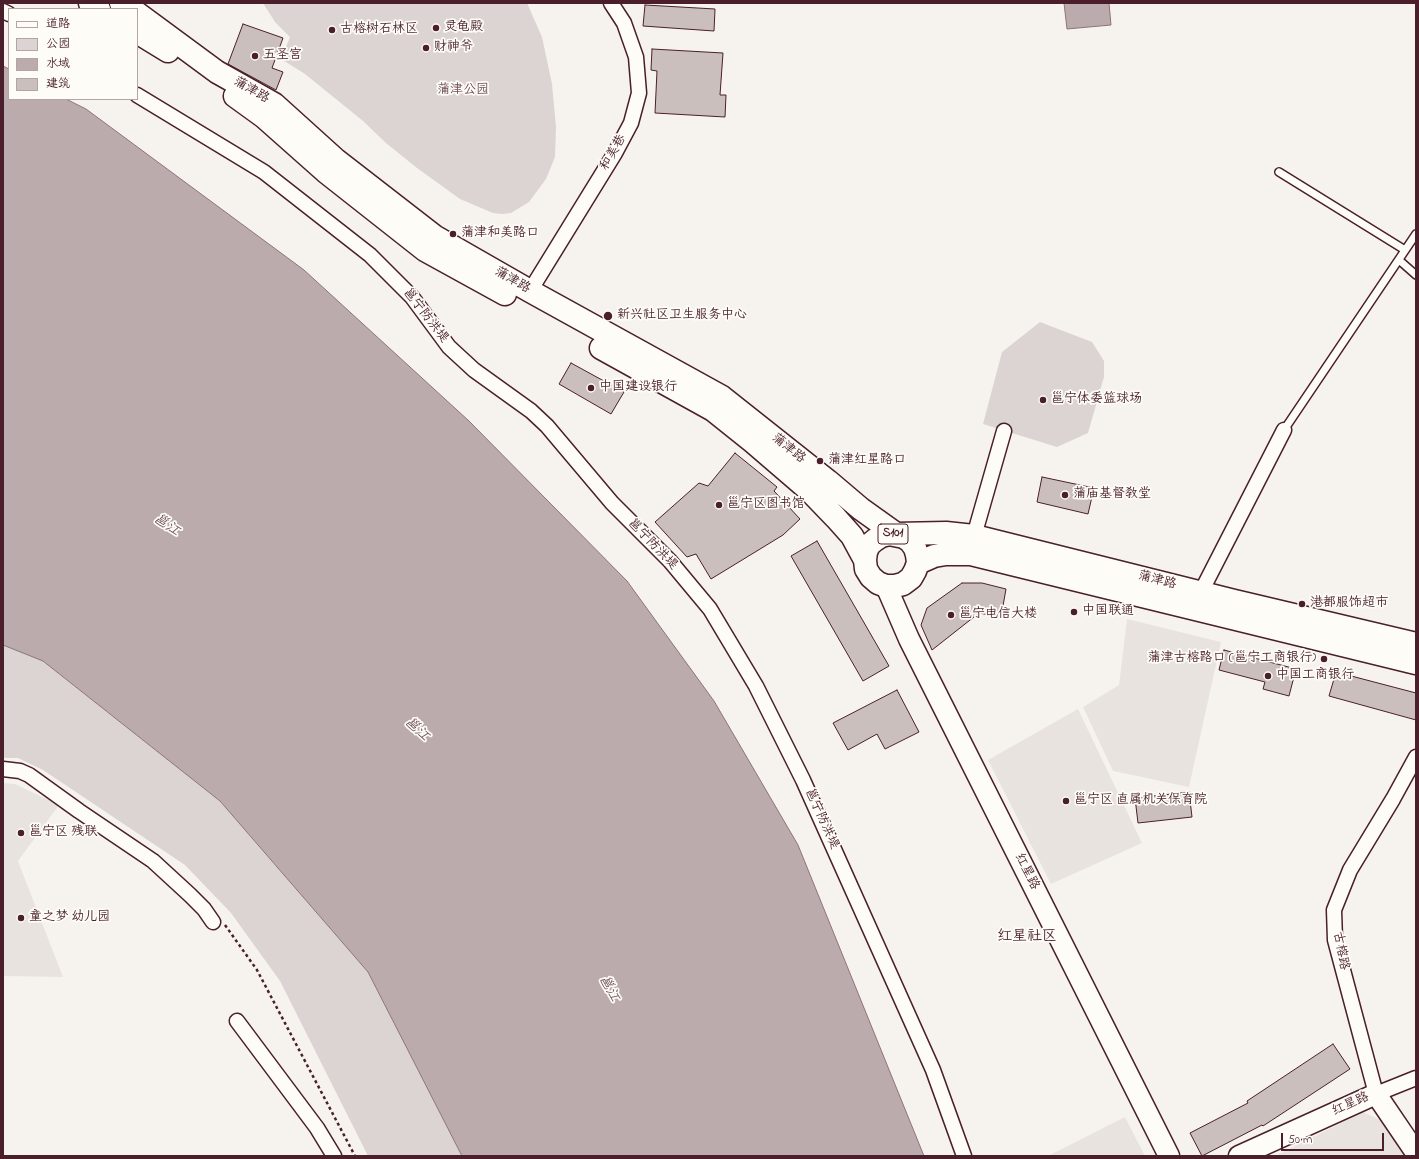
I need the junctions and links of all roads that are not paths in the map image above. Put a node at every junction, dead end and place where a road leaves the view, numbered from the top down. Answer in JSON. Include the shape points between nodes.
{"nodes":[{"id":1,"x":611,"y":3,"type":"edge"},
{"id":2,"x":138,"y":14,"type":"edge"},
{"id":3,"x":138,"y":33,"type":"edge"},
{"id":4,"x":138,"y":96,"type":"edge"},
{"id":5,"x":1279,"y":172,"type":"dead end"},
{"id":6,"x":1416,"y":234,"type":"edge"},
{"id":7,"x":1405,"y":250,"type":"junction"},
{"id":8,"x":1399,"y":260,"type":"junction"},
{"id":9,"x":1416,"y":275,"type":"edge"},
{"id":10,"x":530,"y":291,"type":"junction"},
{"id":11,"x":1284,"y":430,"type":"joint"},
{"id":12,"x":1004,"y":431,"type":"dead end"},
{"id":13,"x":896,"y":534,"type":"junction"},
{"id":14,"x":974,"y":536,"type":"junction"},
{"id":15,"x":865,"y":560,"type":"junction"},
{"id":16,"x":918,"y":563,"type":"junction"},
{"id":17,"x":886,"y":586,"type":"junction"},
{"id":18,"x":1201,"y":592,"type":"junction"},
{"id":19,"x":1416,"y":644,"type":"edge"},
{"id":20,"x":1416,"y":663,"type":"edge"},
{"id":21,"x":1416,"y":757,"type":"edge"},
{"id":22,"x":3,"y":769,"type":"edge"},
{"id":23,"x":218,"y":921,"type":"road end"},
{"id":24,"x":238,"y":1021,"type":"dead end"},
{"id":25,"x":1416,"y":1078,"type":"edge"},
{"id":26,"x":1376,"y":1094,"type":"junction"},
{"id":27,"x":1416,"y":1153,"type":"edge"},
{"id":28,"x":334,"y":1156,"type":"edge"},
{"id":29,"x":964,"y":1156,"type":"edge"},
{"id":30,"x":1169,"y":1156,"type":"edge"},
{"id":31,"x":1239,"y":1156,"type":"edge"}],
"edges":[{"from":1,"to":10,"type":"street","name":"和美巷","via":[[624,23],[636,57],[639,93],[631,123]]},
{"from":2,"to":10,"type":"main road","name":"蒲津路","via":[[217,72],[274,104],[336,160],[434,236]]},
{"from":3,"to":15,"type":"main road","name":"蒲津路","via":[[199,70],[264,117],[326,172],[425,250],[713,410],[810,491],[852,536]]},
{"from":4,"to":29,"type":"street","name":"邕宁防洪堤","via":[[264,172],[370,255],[412,297],[450,347],[474,370],[531,411],[547,426],[612,503],[670,562],[710,609],[756,686],[803,780],[933,1070]]},
{"from":5,"to":7,"type":"lane"},
{"from":6,"to":7,"type":"lane"},
{"from":7,"to":8,"type":"lane"},
{"from":8,"to":9,"type":"lane"},
{"from":8,"to":11,"type":"lane"},
{"from":10,"to":13,"type":"main road","name":"蒲津路","via":[[722,397],[861,509]]},
{"from":11,"to":18,"type":"street"},
{"from":12,"to":14,"type":"street"},
{"from":13,"to":14,"type":"main road","name":"蒲津路","via":[[946,533]]},
{"from":13,"to":15,"type":"main road","name":"蒲津路","number":"S101","via":[[881,536],[875,540],[869,546]]},
{"from":13,"to":16,"type":"main road","name":"蒲津路","number":"S101","via":[[910,541],[915,548]]},
{"from":14,"to":18,"type":"main road","name":"蒲津路"},
{"from":15,"to":17,"type":"main road","name":"蒲津路","via":[[866,569],[871,577]]},
{"from":16,"to":17,"type":"main road","via":[[911,578],[903,584]]},
{"from":16,"to":20,"type":"main road","name":"蒲津路","via":[[934,556],[971,554]]},
{"from":17,"to":30,"type":"main road","name":"红星路","via":[[909,639]]},
{"from":18,"to":19,"type":"main road","name":"蒲津路"},
{"from":21,"to":26,"type":"street","name":"古榕路","via":[[1350,870],[1334,910],[1335,940]]},
{"from":22,"to":23,"type":"street","via":[[29,775],[153,861]]},
{"from":24,"to":28,"type":"street","via":[[317,1128]]},
{"from":25,"to":26,"type":"street"},
{"from":26,"to":27,"type":"main road","name":"红星路"},
{"from":26,"to":31,"type":"main road","name":"红星路"}]}
